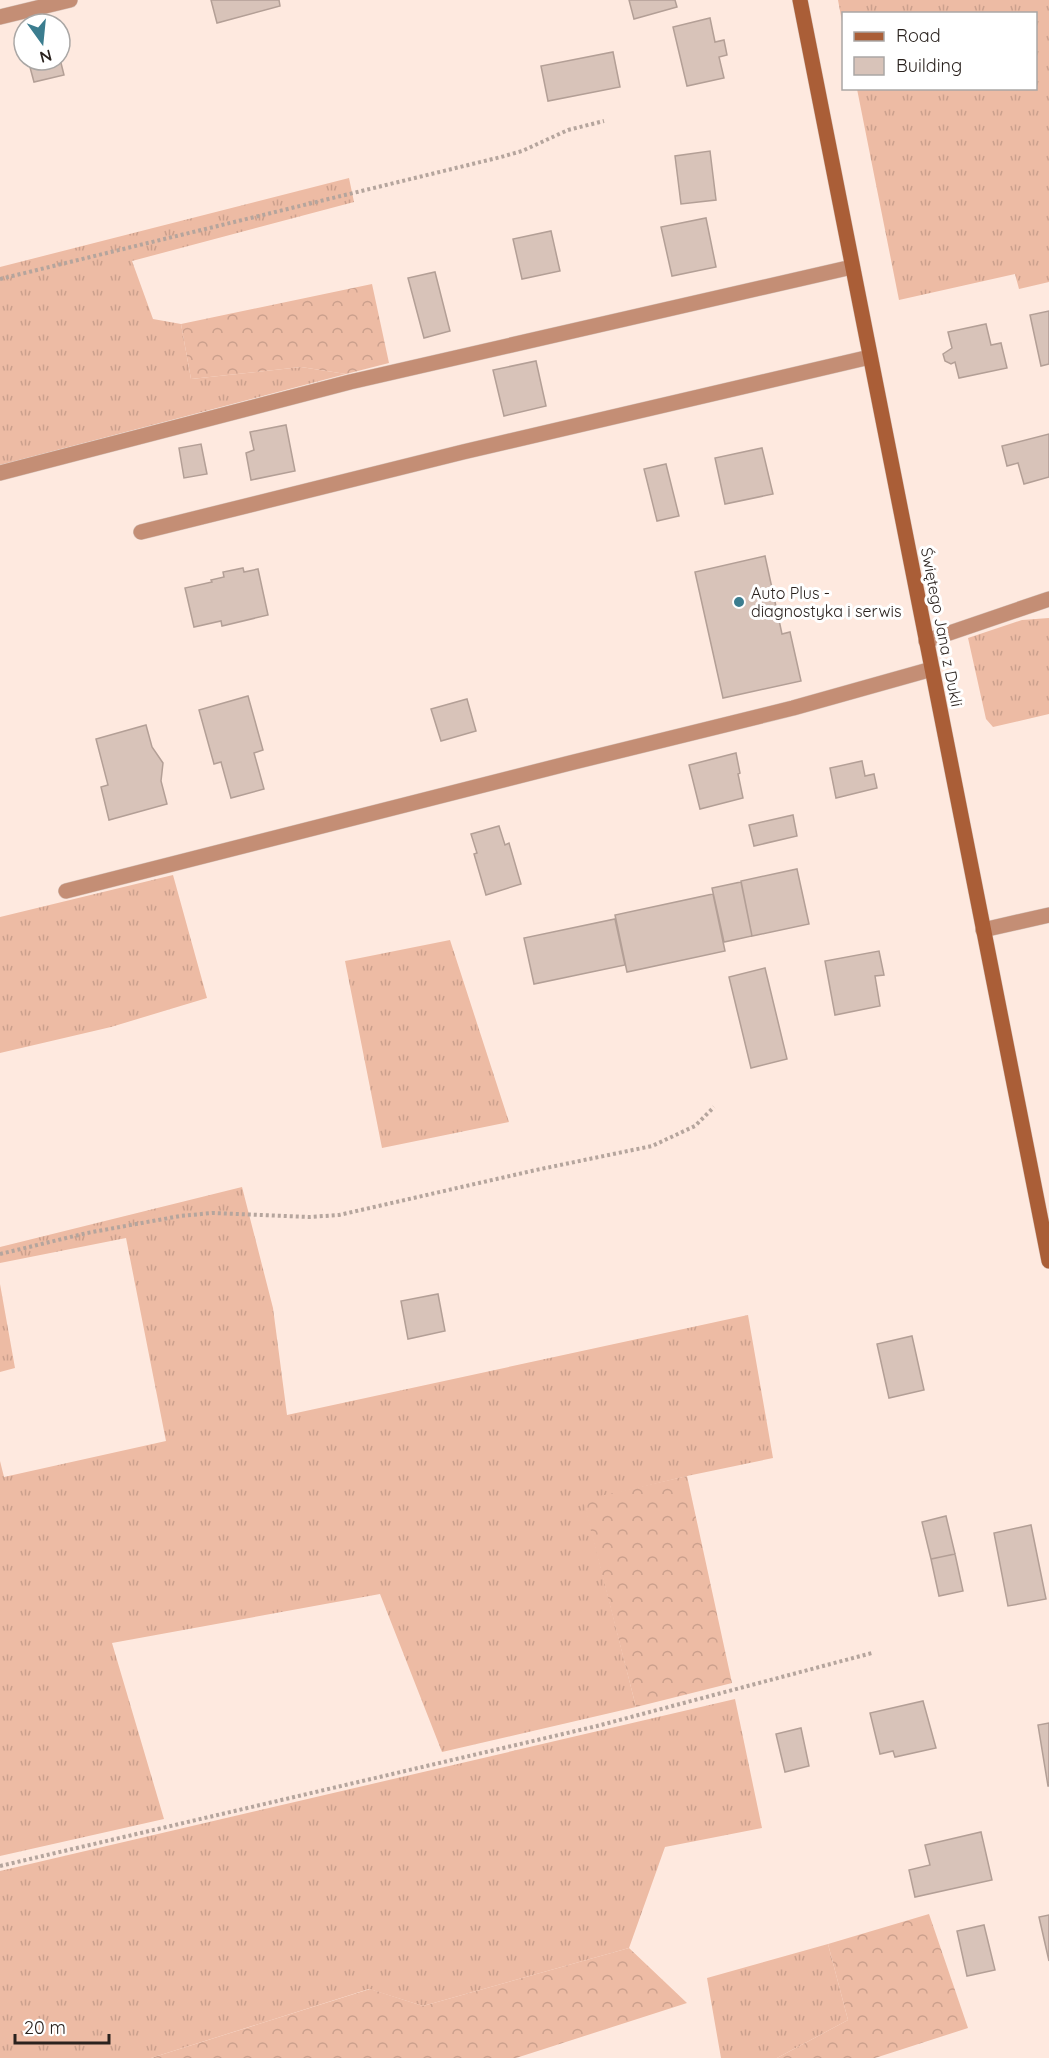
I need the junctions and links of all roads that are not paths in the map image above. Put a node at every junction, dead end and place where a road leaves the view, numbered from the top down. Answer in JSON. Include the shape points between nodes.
{"nodes":[{"id":1,"x":70,"y":0,"type":"edge"},
{"id":2,"x":800,"y":0,"type":"edge"},
{"id":3,"x":0,"y":17,"type":"edge"},
{"id":4,"x":852,"y":267,"type":"junction"},
{"id":5,"x":870,"y":357,"type":"junction"},
{"id":6,"x":0,"y":473,"type":"edge"},
{"id":7,"x":141,"y":532,"type":"dead end"},
{"id":8,"x":1049,"y":599,"type":"edge"},
{"id":9,"x":926,"y":641,"type":"junction"},
{"id":10,"x":932,"y":669,"type":"junction"},
{"id":11,"x":66,"y":891,"type":"dead end"},
{"id":12,"x":1049,"y":915,"type":"edge"},
{"id":13,"x":983,"y":930,"type":"junction"},
{"id":14,"x":1049,"y":1261,"type":"edge"}],
"edges":[{"from":1,"to":3,"type":"lane"},
{"from":2,"to":4,"type":"main road","name":"Świętego Jana z Dukli"},
{"from":4,"to":5,"type":"main road","name":"Świętego Jana z Dukli"},
{"from":4,"to":6,"type":"lane","via":[[350,382]]},
{"from":5,"to":7,"type":"lane"},
{"from":5,"to":9,"type":"main road","name":"Świętego Jana z Dukli"},
{"from":8,"to":9,"type":"lane"},
{"from":9,"to":10,"type":"main road","name":"Świętego Jana z Dukli"},
{"from":10,"to":11,"type":"lane","via":[[793,708]]},
{"from":10,"to":13,"type":"main road","name":"Świętego Jana z Dukli"},
{"from":12,"to":13,"type":"lane"},
{"from":13,"to":14,"type":"main road","name":"Świętego Jana z Dukli"}]}
